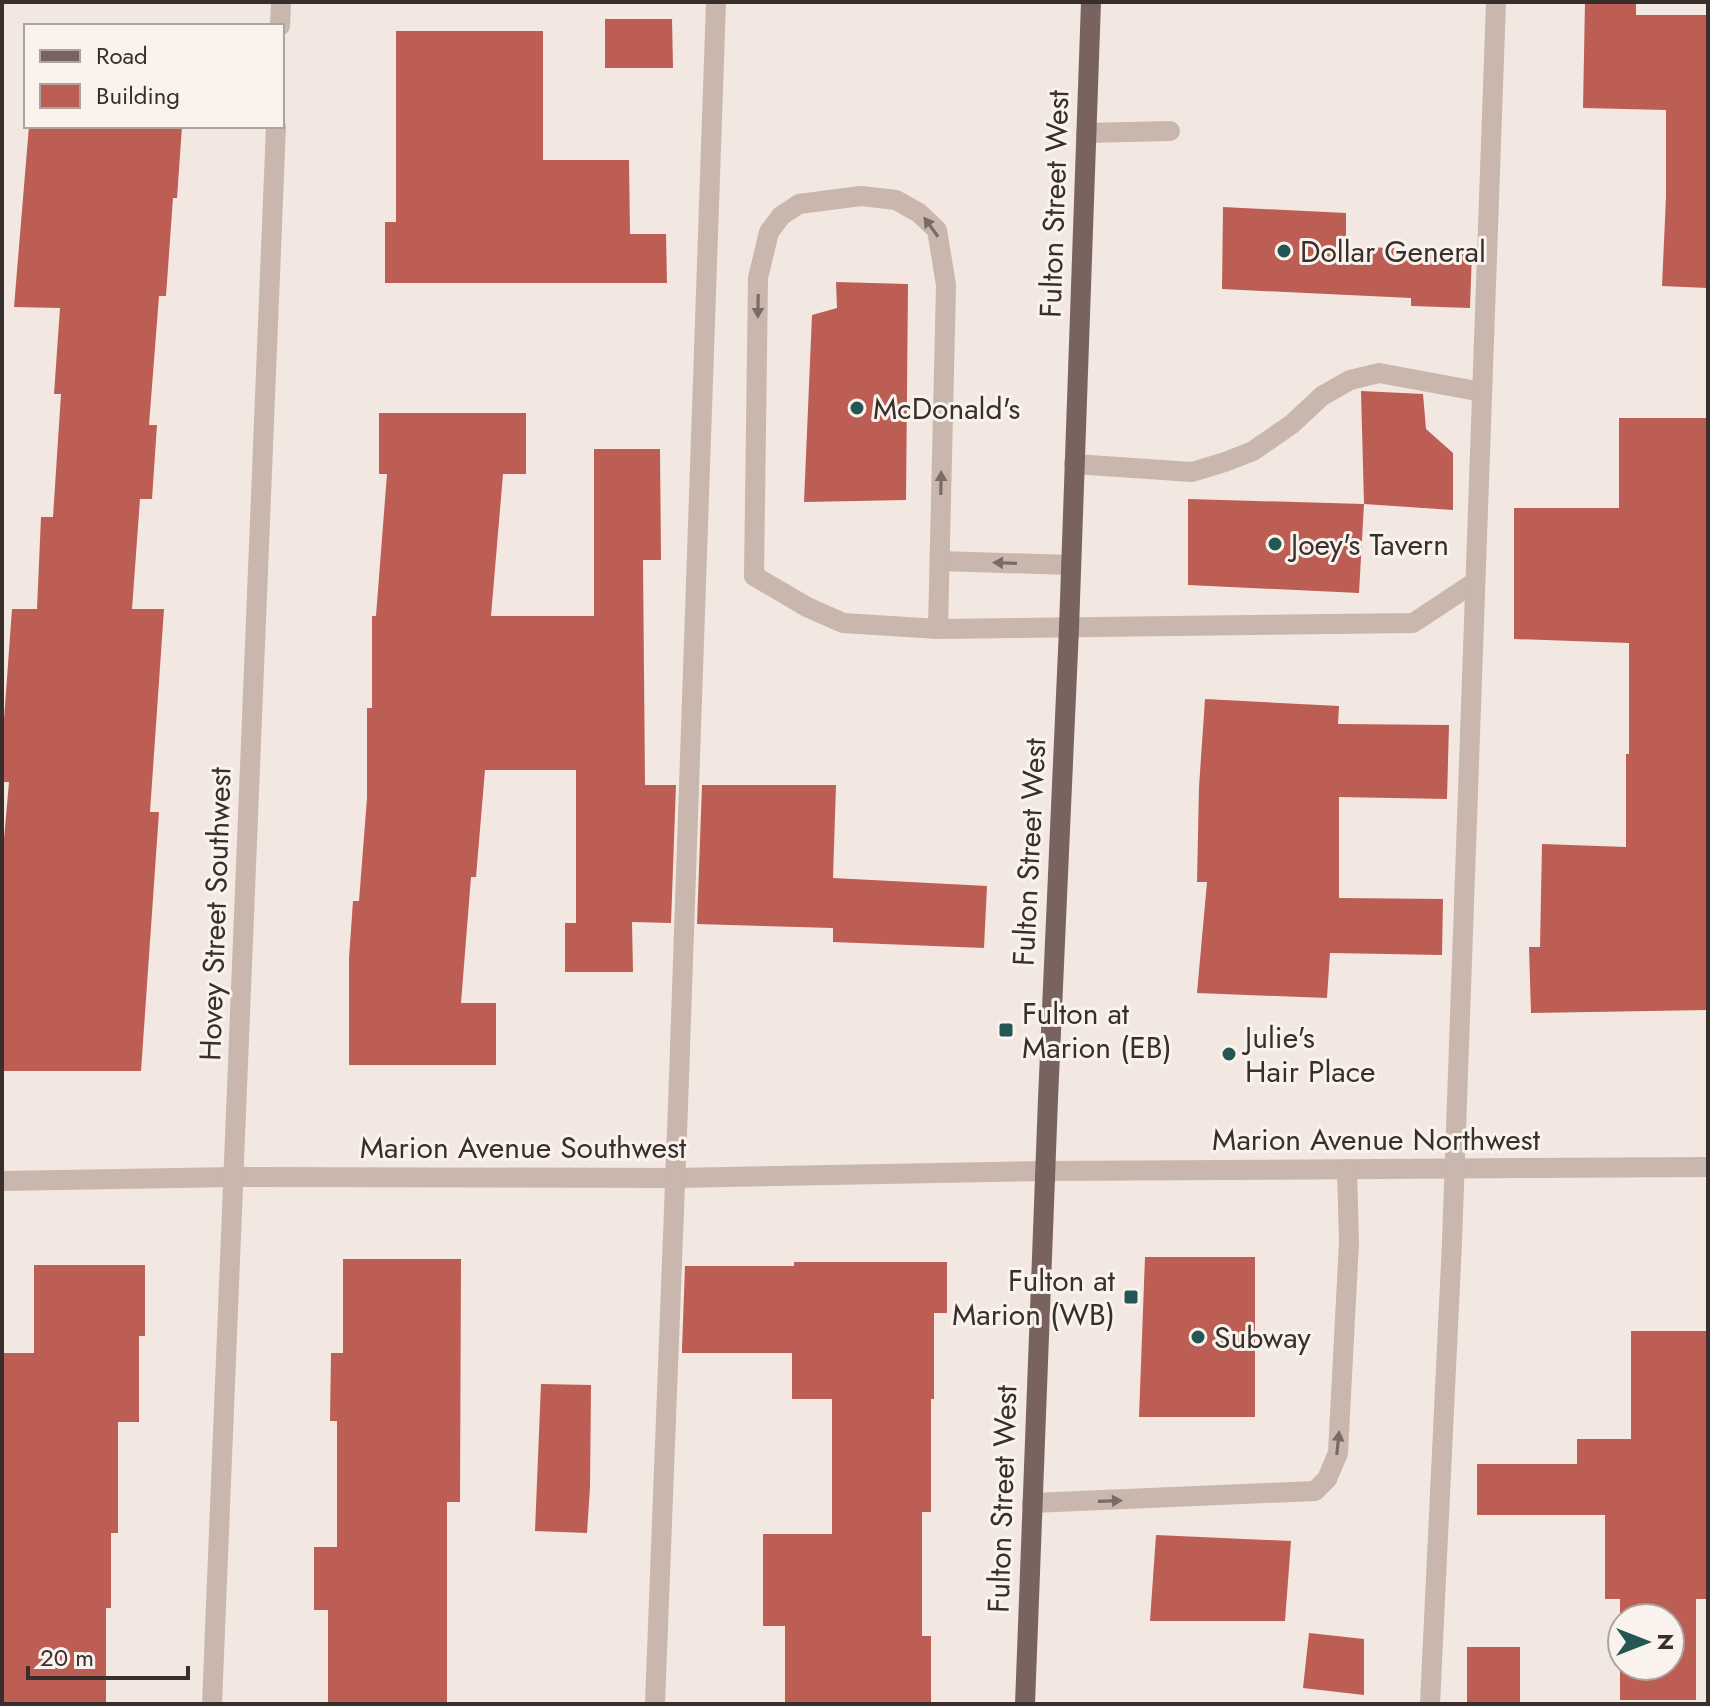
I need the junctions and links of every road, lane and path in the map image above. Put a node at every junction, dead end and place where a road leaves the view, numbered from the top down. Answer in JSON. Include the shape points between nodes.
{"nodes":[{"id":1,"x":281,"y":2,"type":"edge"},
{"id":2,"x":716,"y":2,"type":"edge"},
{"id":3,"x":1091,"y":2,"type":"edge"},
{"id":4,"x":1496,"y":2,"type":"edge"},
{"id":5,"x":280,"y":24,"type":"edge"},
{"id":6,"x":276,"y":128,"type":"edge"},
{"id":7,"x":1170,"y":131,"type":"dead end"},
{"id":8,"x":1086,"y":133,"type":"junction"},
{"id":9,"x":1482,"y":392,"type":"junction"},
{"id":10,"x":1074,"y":464,"type":"junction"},
{"id":11,"x":940,"y":561,"type":"junction"},
{"id":12,"x":1071,"y":565,"type":"junction"},
{"id":13,"x":1475,"y":582,"type":"junction"},
{"id":14,"x":1069,"y":628,"type":"junction"},
{"id":15,"x":938,"y":629,"type":"junction"},
{"id":16,"x":1708,"y":1167,"type":"edge"},
{"id":17,"x":1347,"y":1169,"type":"junction"},
{"id":18,"x":1454,"y":1169,"type":"junction"},
{"id":19,"x":1045,"y":1171,"type":"junction"},
{"id":20,"x":235,"y":1177,"type":"junction"},
{"id":21,"x":675,"y":1178,"type":"junction"},
{"id":22,"x":2,"y":1181,"type":"edge"},
{"id":23,"x":1032,"y":1503,"type":"junction"},
{"id":24,"x":212,"y":1704,"type":"edge"},
{"id":25,"x":655,"y":1704,"type":"edge"},
{"id":26,"x":1025,"y":1704,"type":"edge"},
{"id":27,"x":1430,"y":1704,"type":"edge"}],
"edges":[{"from":1,"to":5,"type":"street"},
{"from":2,"to":21,"type":"street"},
{"from":3,"to":8,"type":"main road","name":"Fulton Street West"},
{"from":4,"to":9,"type":"street"},
{"from":6,"to":20,"type":"street","name":"Hovey Street Southwest"},
{"from":7,"to":8,"type":"street"},
{"from":8,"to":10,"type":"main road","name":"Fulton Street West"},
{"from":9,"to":10,"type":"street","via":[[1379,373],[1350,380],[1322,396],[1253,451],[1203,469]]},
{"from":9,"to":13,"type":"street"},
{"from":10,"to":12,"type":"main road","name":"Fulton Street West"},
{"from":12,"to":11,"type":"street","one_way":true},
{"from":11,"to":15,"type":"street"},
{"from":11,"to":15,"type":"street","one_way":true,"via":[[946,285],[937,230],[896,200],[861,196],[799,204],[769,232],[758,278],[754,576],[843,623]]},
{"from":12,"to":14,"type":"main road","name":"Fulton Street West"},
{"from":13,"to":14,"type":"street","via":[[1413,623]]},
{"from":13,"to":18,"type":"street"},
{"from":14,"to":15,"type":"street"},
{"from":14,"to":19,"type":"main road","name":"Fulton Street West"},
{"from":16,"to":18,"type":"street","name":"Marion Avenue Northwest"},
{"from":17,"to":18,"type":"street","name":"Marion Avenue Northwest"},
{"from":17,"to":19,"type":"street","name":"Marion Avenue Northwest"},
{"from":23,"to":17,"type":"street","one_way":true,"via":[[1315,1491],[1327,1479],[1338,1453],[1349,1242]]},
{"from":18,"to":27,"type":"street"},
{"from":19,"to":21,"type":"street","name":"Marion Avenue Southwest"},
{"from":19,"to":23,"type":"main road","name":"Fulton Street West"},
{"from":20,"to":21,"type":"street","name":"Marion Avenue Southwest"},
{"from":20,"to":22,"type":"street","name":"Marion Avenue Southwest"},
{"from":20,"to":24,"type":"street","name":"Hovey Street Southwest"},
{"from":21,"to":25,"type":"street"},
{"from":23,"to":26,"type":"main road","name":"Fulton Street West"}]}
